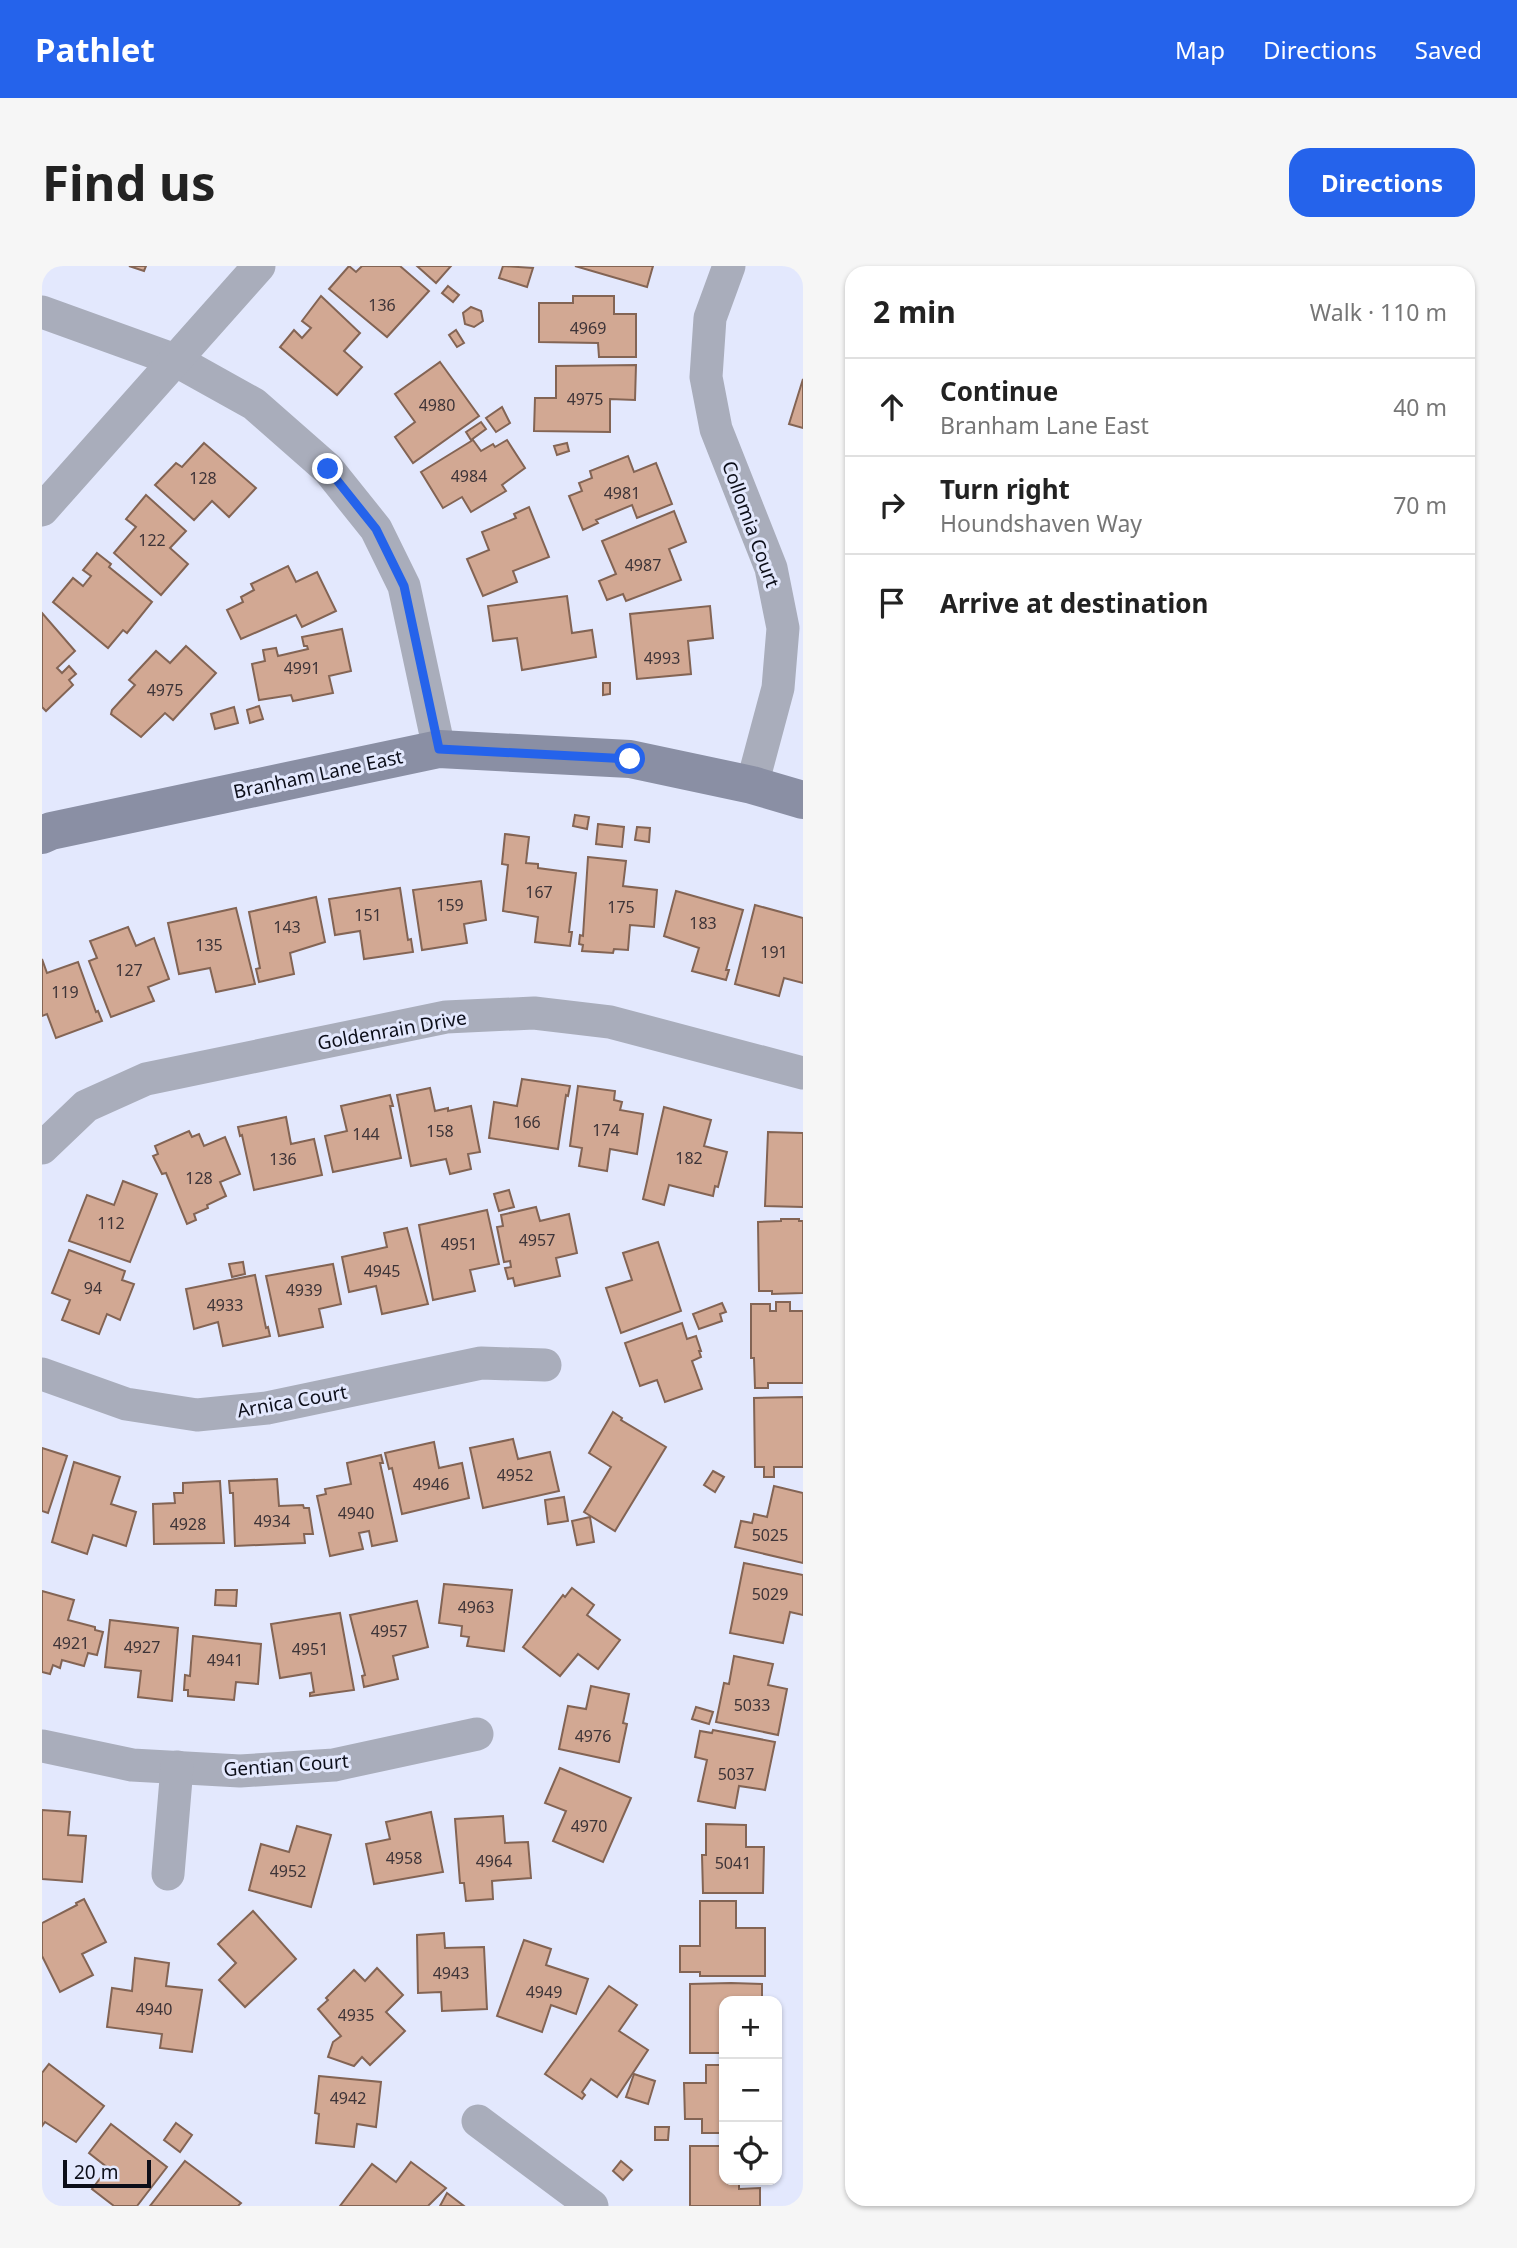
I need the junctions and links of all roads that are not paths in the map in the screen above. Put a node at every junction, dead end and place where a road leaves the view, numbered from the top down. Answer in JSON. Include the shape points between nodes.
{"nodes":[{"id":1,"x":259,"y":266,"type":"edge"},
{"id":2,"x":729,"y":266,"type":"edge"},
{"id":3,"x":42,"y":312,"type":"edge"},
{"id":4,"x":175,"y":360,"type":"junction"},
{"id":5,"x":42,"y":510,"type":"edge"},
{"id":6,"x":439,"y":749,"type":"junction"},
{"id":7,"x":752,"y":785,"type":"junction"},
{"id":8,"x":803,"y":800,"type":"edge"},
{"id":9,"x":42,"y":835,"type":"edge"},
{"id":10,"x":803,"y":1073,"type":"edge"},
{"id":11,"x":42,"y":1148,"type":"edge"},
{"id":12,"x":545,"y":1365,"type":"dead end"},
{"id":13,"x":42,"y":1374,"type":"edge"},
{"id":14,"x":477,"y":1734,"type":"dead end"},
{"id":15,"x":42,"y":1745,"type":"edge"},
{"id":16,"x":177,"y":1767,"type":"junction"},
{"id":17,"x":168,"y":1874,"type":"dead end"},
{"id":18,"x":478,"y":2121,"type":"dead end"},
{"id":19,"x":592,"y":2206,"type":"edge"}],
"edges":[{"from":1,"to":4,"type":"street"},
{"from":2,"to":7,"type":"street","name":"Collomia Court","via":[[710,318],[706,377],[716,429],[771,568],[783,628],[778,688]]},
{"from":3,"to":4,"type":"street"},
{"from":4,"to":5,"type":"street"},
{"from":4,"to":6,"type":"street","via":[[254,404],[328,469],[376,529],[404,586]]},
{"from":6,"to":7,"type":"street","name":"Branham Lane East","via":[[630,759]]},
{"from":6,"to":9,"type":"street","name":"Branham Lane East"},
{"from":7,"to":8,"type":"street","name":"Branham Lane East"},
{"from":10,"to":11,"type":"street","name":"Goldenrain Drive","via":[[610,1022],[534,1013],[446,1017],[146,1079],[86,1106]]},
{"from":12,"to":13,"type":"street","name":"Arnica Court","via":[[481,1363],[267,1408],[197,1415],[126,1404]]},
{"from":14,"to":16,"type":"street","name":"Gentian Court","via":[[334,1765],[240,1770]]},
{"from":15,"to":16,"type":"street","name":"Gentian Court","via":[[132,1765]]},
{"from":16,"to":17,"type":"street"},
{"from":18,"to":19,"type":"street"}]}
